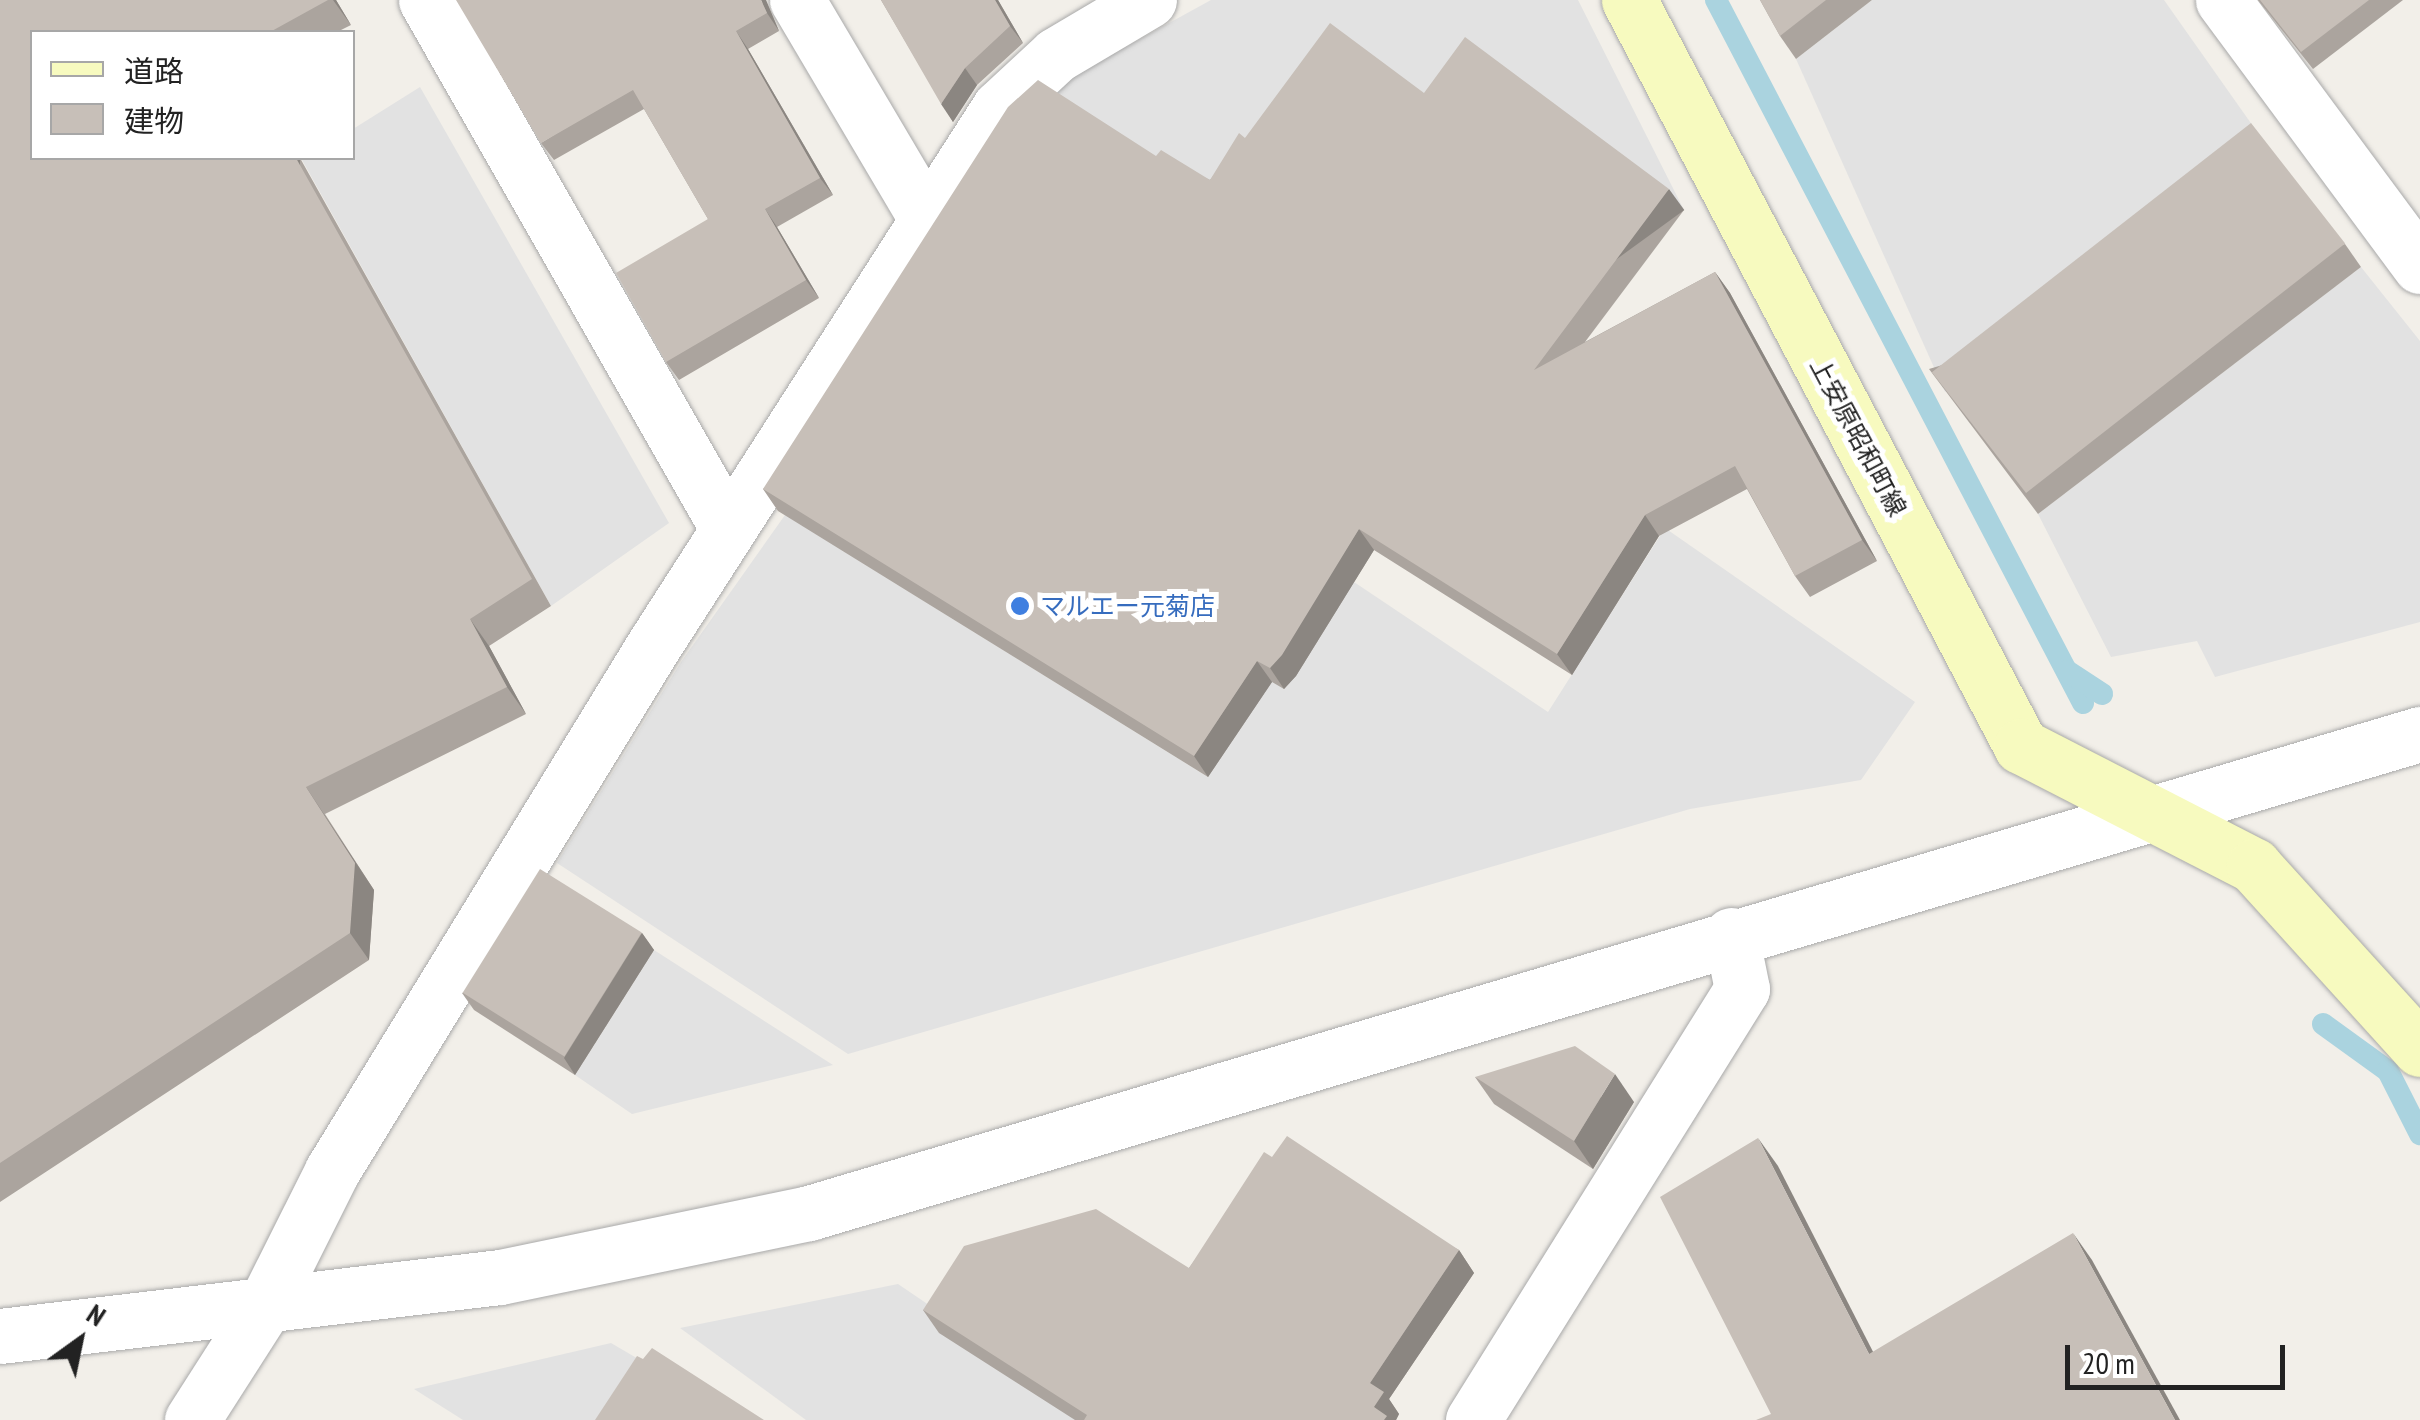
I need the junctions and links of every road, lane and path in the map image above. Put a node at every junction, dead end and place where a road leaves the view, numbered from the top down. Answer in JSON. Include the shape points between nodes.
{"nodes":[{"id":1,"x":426,"y":0,"type":"edge"},
{"id":2,"x":797,"y":0,"type":"edge"},
{"id":3,"x":1149,"y":0,"type":"edge"},
{"id":4,"x":1629,"y":0,"type":"edge"},
{"id":5,"x":2223,"y":0,"type":"edge"},
{"id":6,"x":926,"y":220,"type":"junction"},
{"id":7,"x":2420,"y":266,"type":"edge"},
{"id":8,"x":728,"y":529,"type":"junction"},
{"id":9,"x":2420,"y":734,"type":"edge"},
{"id":10,"x":2148,"y":814,"type":"junction"},
{"id":11,"x":1732,"y":936,"type":"junction"},
{"id":12,"x":2420,"y":1048,"type":"edge"},
{"id":13,"x":263,"y":1309,"type":"junction"},
{"id":14,"x":0,"y":1336,"type":"edge"},
{"id":15,"x":192,"y":1420,"type":"edge"},
{"id":16,"x":1473,"y":1420,"type":"edge"}],
"edges":[{"from":1,"to":8,"type":"street"},
{"from":2,"to":6,"type":"street"},
{"from":3,"to":6,"type":"street","via":[[1056,55],[1000,108]]},
{"from":4,"to":10,"type":"main road","name":"上安原昭和町線","via":[[2020,746]]},
{"from":5,"to":7,"type":"street"},
{"from":6,"to":8,"type":"street"},
{"from":8,"to":13,"type":"street","via":[[332,1171]]},
{"from":9,"to":10,"type":"street"},
{"from":10,"to":11,"type":"street"},
{"from":10,"to":12,"type":"main road","name":"上安原昭和町線","via":[[2254,866]]},
{"from":11,"to":13,"type":"street","via":[[808,1213],[500,1277]]},
{"from":11,"to":16,"type":"street","via":[[1742,989]]},
{"from":13,"to":14,"type":"street"},
{"from":13,"to":15,"type":"street"}]}
